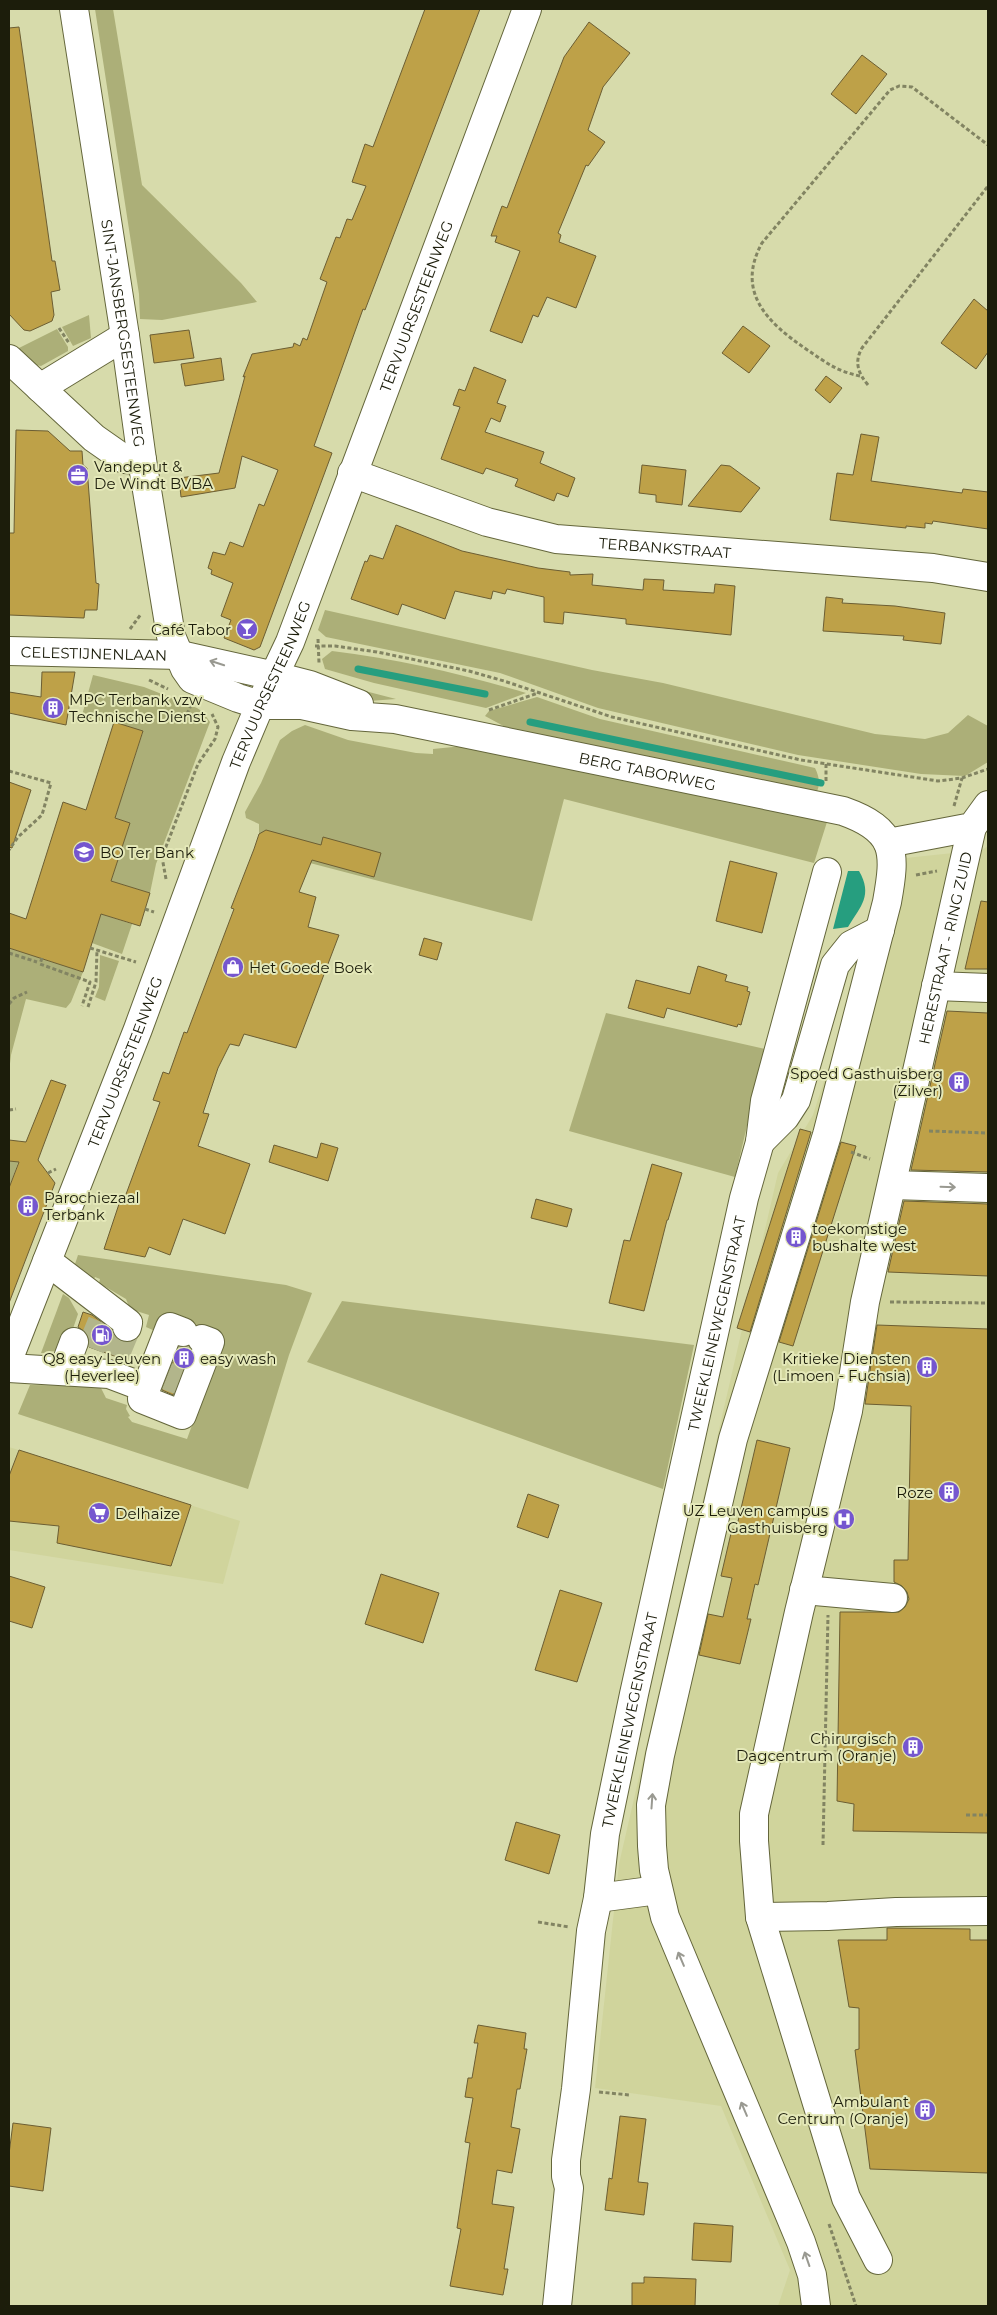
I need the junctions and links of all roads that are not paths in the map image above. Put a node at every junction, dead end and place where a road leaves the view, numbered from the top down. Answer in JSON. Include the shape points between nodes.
{"nodes":[{"id":1,"x":74,"y":9,"type":"edge"},
{"id":2,"x":528,"y":9,"type":"edge"},
{"id":3,"x":125,"y":336,"type":"junction"},
{"id":4,"x":9,"y":359,"type":"edge"},
{"id":5,"x":40,"y":388,"type":"junction"},
{"id":6,"x":142,"y":460,"type":"junction"},
{"id":7,"x":352,"y":473,"type":"junction"},
{"id":8,"x":988,"y":577,"type":"edge"},
{"id":9,"x":9,"y":651,"type":"edge"},
{"id":10,"x":180,"y":655,"type":"junction"},
{"id":11,"x":275,"y":676,"type":"junction"},
{"id":12,"x":260,"y":705,"type":"junction"},
{"id":13,"x":395,"y":719,"type":"junction"},
{"id":14,"x":988,"y":805,"type":"edge"},
{"id":15,"x":972,"y":828,"type":"junction"},
{"id":16,"x":888,"y":842,"type":"junction"},
{"id":17,"x":827,"y":872,"type":"dead end"},
{"id":18,"x":880,"y":930,"type":"junction"},
{"id":19,"x":936,"y":986,"type":"junction"},
{"id":20,"x":988,"y":988,"type":"edge"},
{"id":21,"x":760,"y":1142,"type":"junction"},
{"id":22,"x":900,"y":1185,"type":"junction"},
{"id":23,"x":988,"y":1188,"type":"edge"},
{"id":24,"x":47,"y":1261,"type":"junction"},
{"id":25,"x":106,"y":1314,"type":"dead end"},
{"id":26,"x":9,"y":1358,"type":"edge"},
{"id":27,"x":179,"y":1362,"type":"tunnel mouth"},
{"id":28,"x":9,"y":1368,"type":"edge"},
{"id":29,"x":804,"y":1590,"type":"junction"},
{"id":30,"x":894,"y":1598,"type":"dead end"},
{"id":31,"x":658,"y":1890,"type":"junction"},
{"id":32,"x":988,"y":1894,"type":"edge"},
{"id":33,"x":598,"y":1898,"type":"junction"},
{"id":34,"x":988,"y":1911,"type":"edge"},
{"id":35,"x":896,"y":1912,"type":"junction"},
{"id":36,"x":760,"y":1917,"type":"junction"},
{"id":37,"x":878,"y":2260,"type":"dead end"},
{"id":38,"x":557,"y":2306,"type":"edge"},
{"id":39,"x":816,"y":2306,"type":"edge"}],
"edges":[{"from":1,"to":3,"type":"street","name":"SINT-JANSBERGSESTEENWEG"},
{"from":2,"to":7,"type":"street","name":"TERVUURSESTEENWEG"},
{"from":3,"to":5,"type":"street"},
{"from":3,"to":6,"type":"street","name":"SINT-JANSBERGSESTEENWEG"},
{"from":4,"to":5,"type":"street"},
{"from":5,"to":6,"type":"street","via":[[83,429],[119,456]]},
{"from":6,"to":10,"type":"street","name":"SINT-JANSBERGSESTEENWEG","via":[[171,636]]},
{"from":7,"to":8,"type":"street","name":"TERBANKSTRAAT","via":[[487,522],[556,538],[904,566]]},
{"from":7,"to":11,"type":"street","name":"TERVUURSESTEENWEG"},
{"from":9,"to":10,"type":"street","name":"CELESTIJNENLAAN"},
{"from":11,"to":10,"type":"street","one_way":true},
{"from":10,"to":12,"type":"street","name":"SINT-JANSBERGSESTEENWEG","via":[[192,679]]},
{"from":11,"to":12,"type":"street","name":"TERVUURSESTEENWEG"},
{"from":11,"to":13,"type":"street","name":"BERG TABORWEG","via":[[310,685]]},
{"from":12,"to":13,"type":"street","name":"BERG TABORWEG","via":[[302,705],[352,716]]},
{"from":12,"to":24,"type":"street","name":"TERVUURSESTEENWEG"},
{"from":13,"to":16,"type":"street","name":"BERG TABORWEG","via":[[843,811],[872,823]]},
{"from":14,"to":15,"type":"street"},
{"from":15,"to":16,"type":"street"},
{"from":15,"to":19,"type":"street","name":"HERESTRAAT - RING ZUID"},
{"from":16,"to":18,"type":"street","via":[[893,864]]},
{"from":17,"to":21,"type":"street","name":"TWEEKLEINEWEGENSTRAAT","via":[[765,1101]]},
{"from":18,"to":21,"type":"street","name":"TWEEKLEINEWEGENSTRAAT","via":[[851,946],[835,965],[796,1100],[785,1117]]},
{"from":31,"to":18,"type":"street","one_way":true,"via":[[652,1846],[652,1805],[669,1711],[733,1439],[827,1135]]},
{"from":19,"to":20,"type":"street"},
{"from":19,"to":22,"type":"street","name":"HERESTRAAT - RING ZUID"},
{"from":21,"to":33,"type":"street","name":"TWEEKLEINEWEGENSTRAAT","via":[[744,1198],[634,1694],[605,1834]]},
{"from":22,"to":23,"type":"street","one_way":true},
{"from":22,"to":29,"type":"street","name":"HERESTRAAT - RING ZUID","via":[[865,1302],[848,1411]]},
{"from":24,"to":25,"type":"street"},
{"from":24,"to":26,"type":"street","name":"TERVUURSESTEENWEG"},
{"from":27,"to":28,"type":"street","via":[[90,1361]]},
{"from":29,"to":30,"type":"street"},
{"from":29,"to":36,"type":"street","name":"HERESTRAAT - RING ZUID","via":[[754,1814]]},
{"from":31,"to":33,"type":"street"},
{"from":39,"to":31,"type":"street","one_way":true,"via":[[812,2275],[801,2242],[674,1942]]},
{"from":32,"to":35,"type":"street","via":[[949,1895]]},
{"from":33,"to":38,"type":"street","name":"TWEEKLEINEWEGENSTRAAT","via":[[566,2160],[569,2188]]},
{"from":34,"to":35,"type":"street"},
{"from":35,"to":36,"type":"street"},
{"from":36,"to":37,"type":"street","name":"HERESTRAAT - RING ZUID","via":[[846,2198]]}]}
